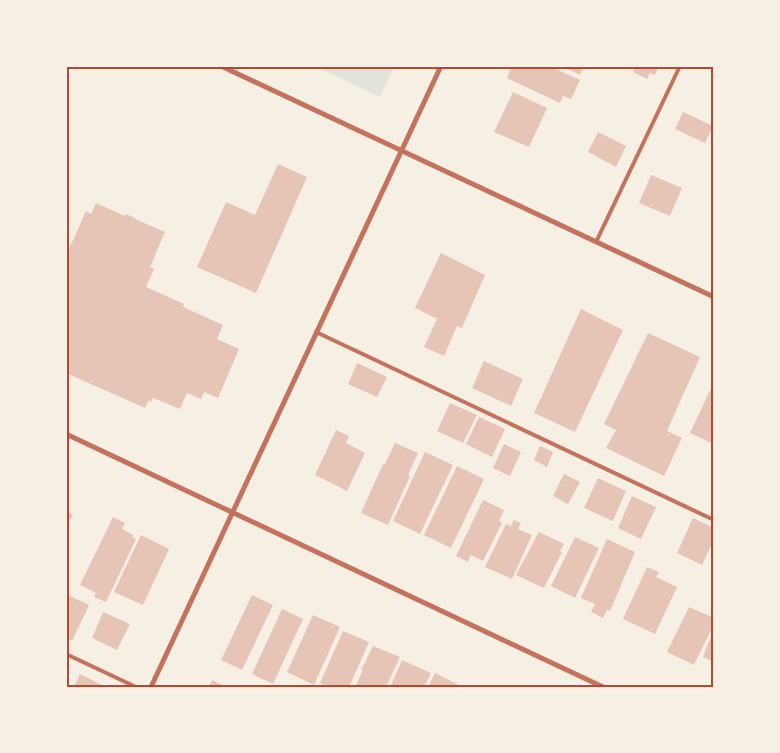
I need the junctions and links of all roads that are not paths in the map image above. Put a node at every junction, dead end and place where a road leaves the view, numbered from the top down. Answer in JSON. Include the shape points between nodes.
{"nodes":[{"id":1,"x":221,"y":66,"type":"edge"},
{"id":2,"x":440,"y":66,"type":"edge"},
{"id":3,"x":680,"y":66,"type":"edge"},
{"id":4,"x":401,"y":150,"type":"junction"},
{"id":5,"x":596,"y":242,"type":"junction"},
{"id":6,"x":714,"y":297,"type":"edge"},
{"id":7,"x":316,"y":332,"type":"junction"},
{"id":8,"x":66,"y":434,"type":"edge"},
{"id":9,"x":233,"y":512,"type":"junction"},
{"id":10,"x":714,"y":520,"type":"edge"},
{"id":11,"x":66,"y":654,"type":"edge"},
{"id":12,"x":136,"y":687,"type":"edge"},
{"id":13,"x":151,"y":687,"type":"edge"},
{"id":14,"x":603,"y":687,"type":"edge"}],
"edges":[{"from":1,"to":4,"type":"street"},
{"from":2,"to":4,"type":"street"},
{"from":3,"to":5,"type":"lane"},
{"from":4,"to":5,"type":"street"},
{"from":4,"to":7,"type":"street"},
{"from":5,"to":6,"type":"street"},
{"from":7,"to":9,"type":"street"},
{"from":7,"to":10,"type":"lane"},
{"from":8,"to":9,"type":"street"},
{"from":9,"to":13,"type":"street"},
{"from":9,"to":14,"type":"street"},
{"from":11,"to":12,"type":"lane"}]}
